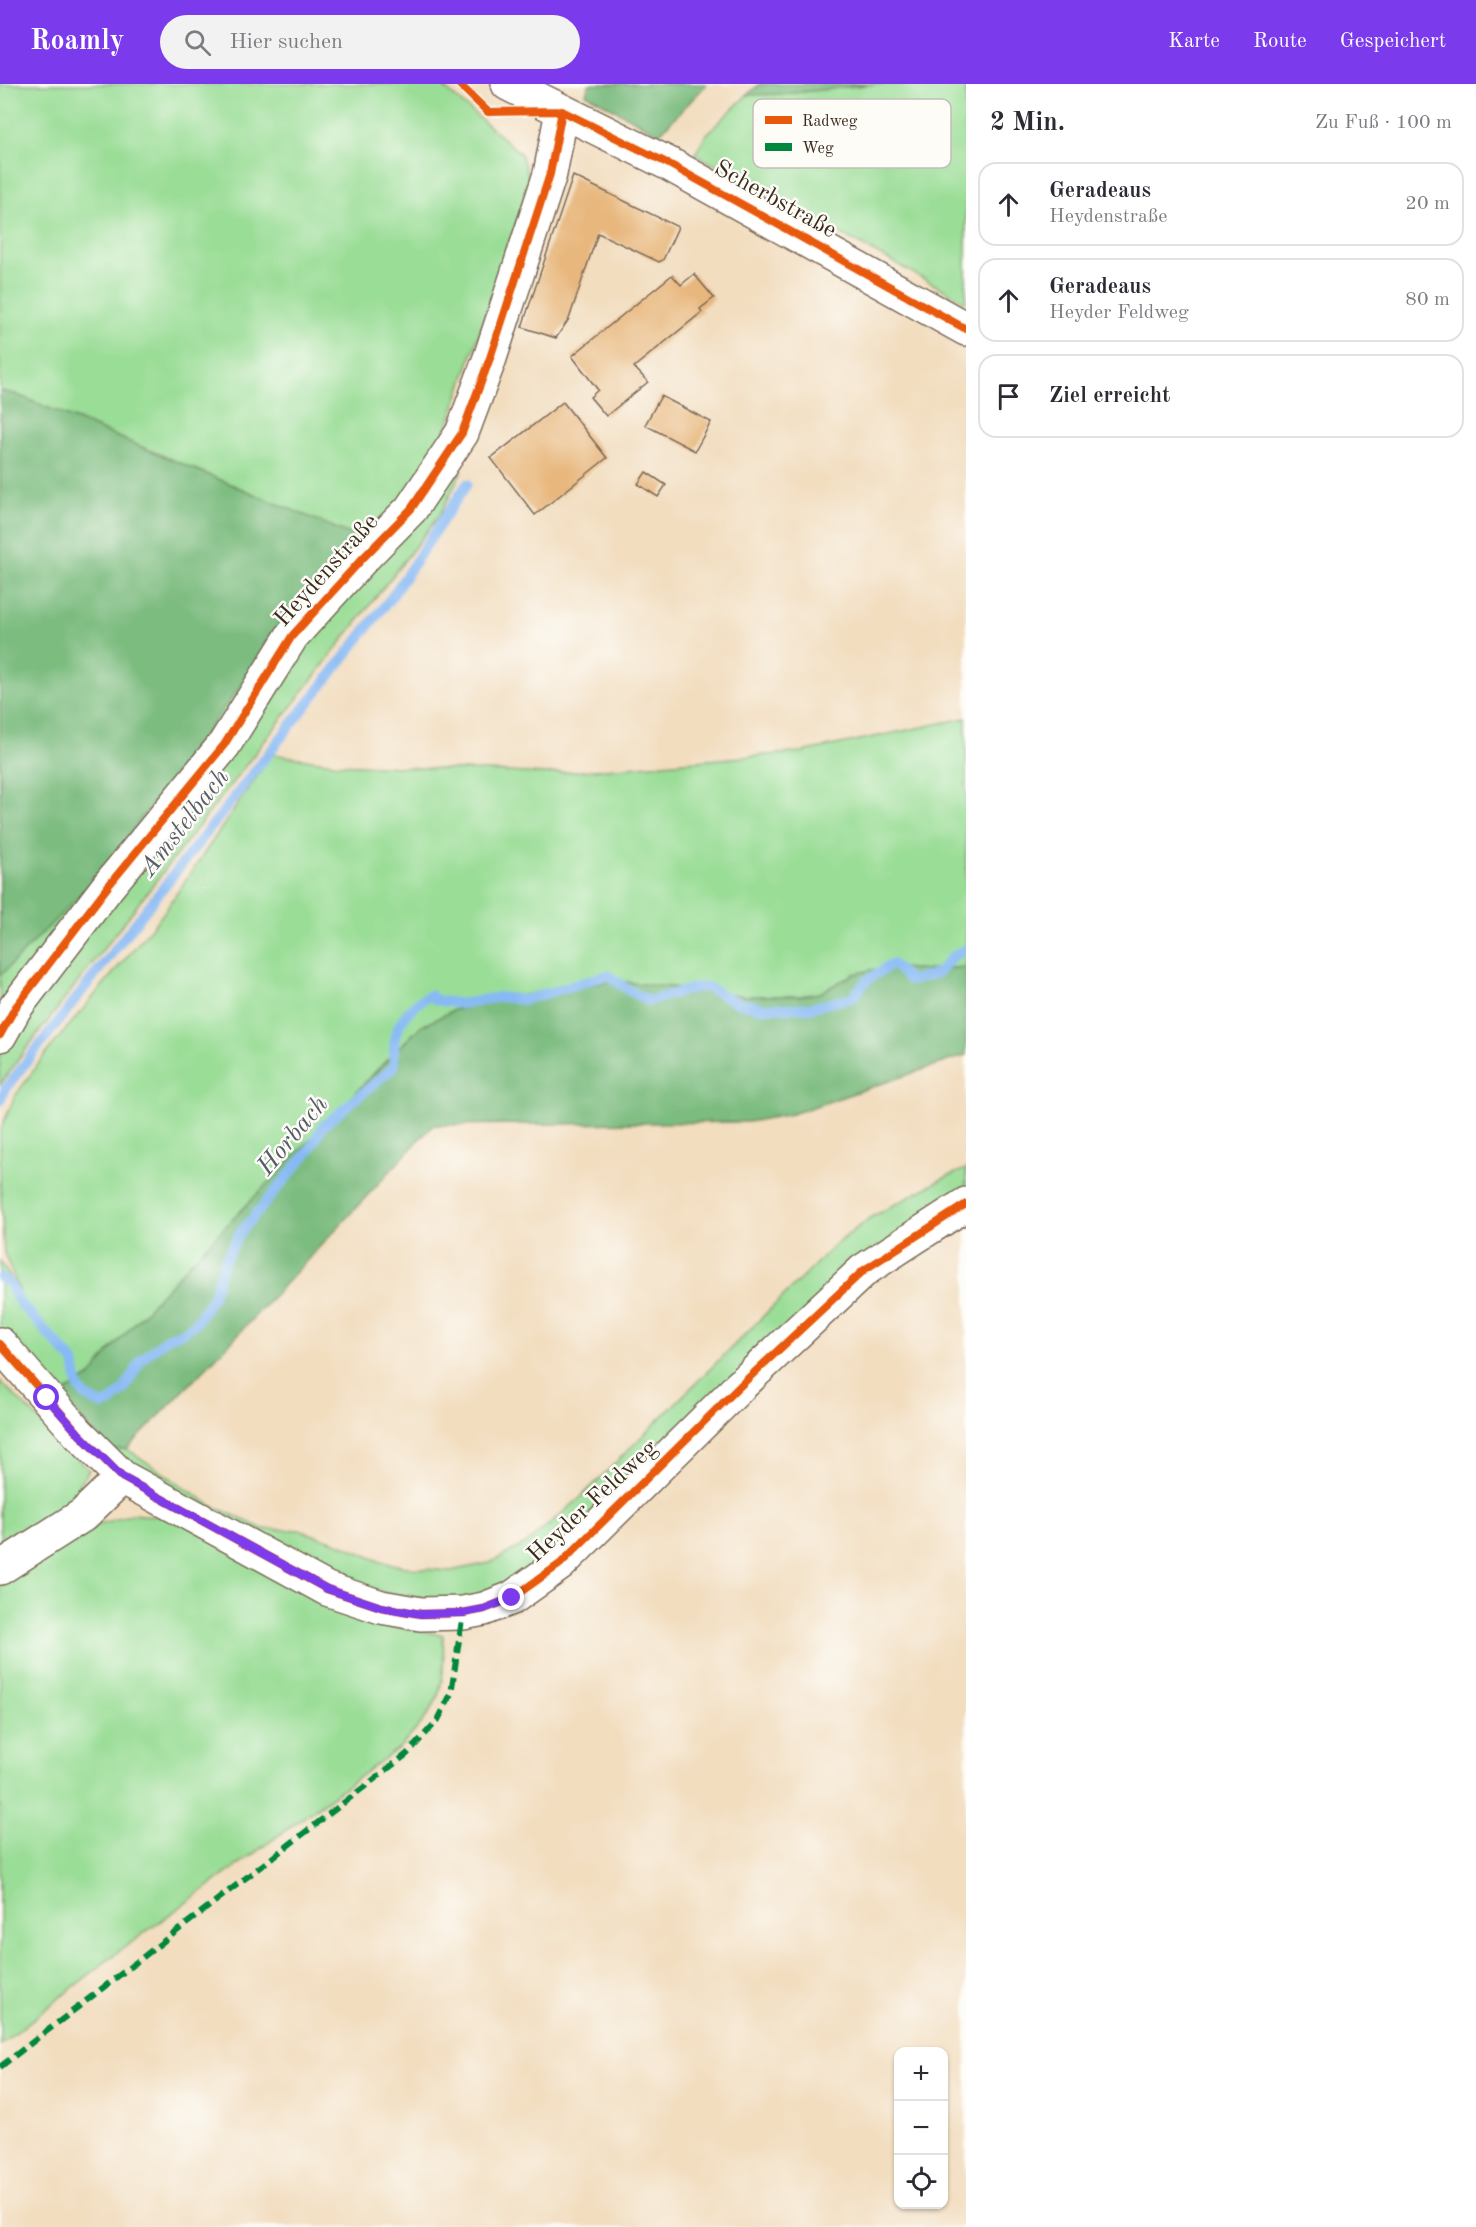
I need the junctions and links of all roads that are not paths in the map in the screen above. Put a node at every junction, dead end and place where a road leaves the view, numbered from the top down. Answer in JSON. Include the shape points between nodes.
{"nodes":[{"id":1,"x":508,"y":84,"type":"edge"},
{"id":2,"x":562,"y":111,"type":"junction"},
{"id":3,"x":966,"y":329,"type":"edge"},
{"id":4,"x":0,"y":1035,"type":"edge"},
{"id":5,"x":966,"y":1204,"type":"edge"},
{"id":6,"x":0,"y":1344,"type":"edge"},
{"id":7,"x":122,"y":1477,"type":"junction"},
{"id":8,"x":0,"y":1568,"type":"edge"}],
"edges":[{"from":1,"to":2,"type":"street","name":"Scherbstraße"},
{"from":2,"to":3,"type":"street","name":"Scherbstraße","via":[[669,164]]},
{"from":2,"to":4,"type":"street","name":"Heydenstraße","via":[[550,174],[462,433],[411,510],[292,636],[224,745],[102,894],[15,1008]]},
{"from":5,"to":7,"type":"street","name":"Heyder Feldweg","via":[[864,1270],[560,1564],[512,1598],[484,1609],[421,1614],[381,1607],[327,1589]]},
{"from":6,"to":7,"type":"street"},
{"from":7,"to":8,"type":"street","via":[[83,1515]]}]}
